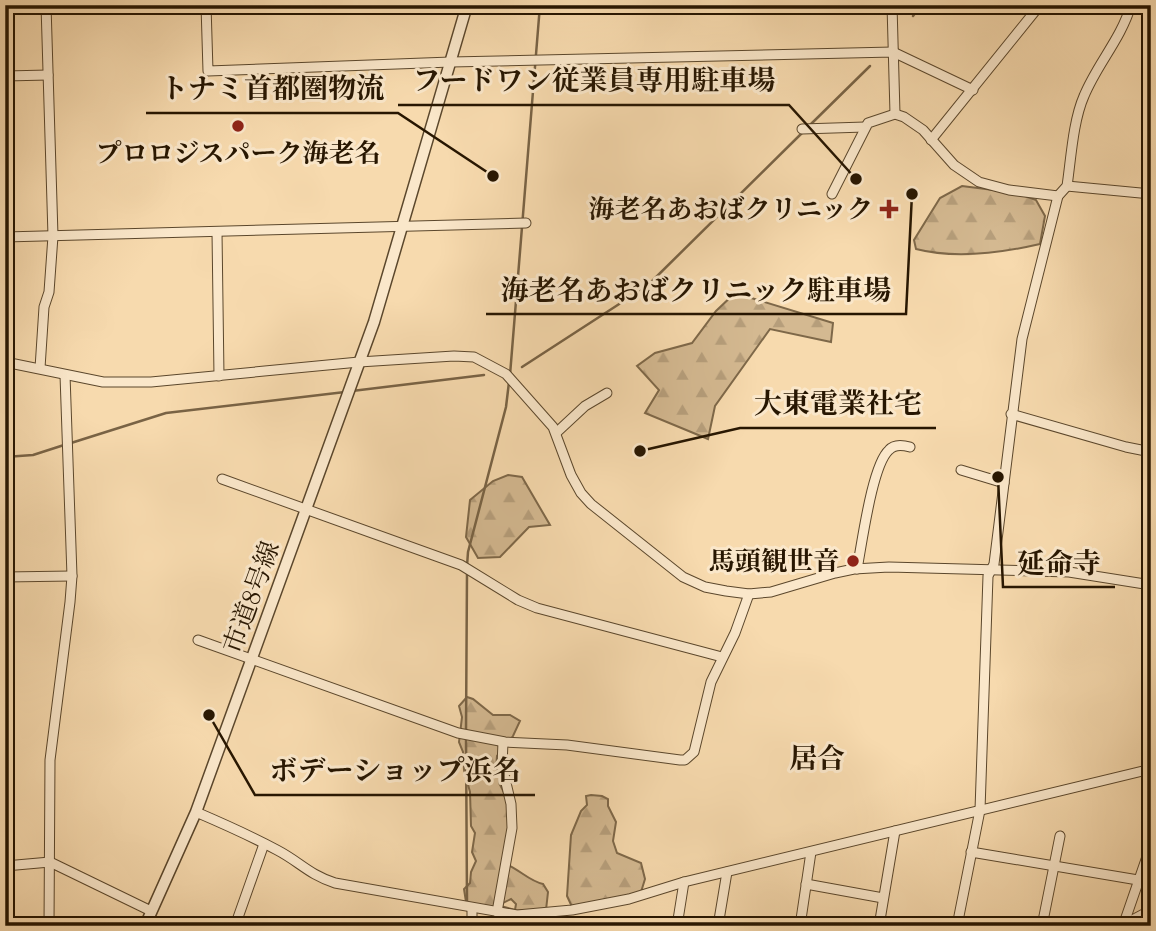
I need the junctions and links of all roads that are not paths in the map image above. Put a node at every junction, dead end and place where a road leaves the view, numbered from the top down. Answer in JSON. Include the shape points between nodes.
{"nodes":[{"id":1,"x":46,"y":5,"type":"edge"},
{"id":2,"x":206,"y":5,"type":"edge"},
{"id":3,"x":467,"y":5,"type":"edge"},
{"id":4,"x":892,"y":5,"type":"edge"},
{"id":5,"x":1040,"y":5,"type":"edge"},
{"id":6,"x":1131,"y":5,"type":"edge"},
{"id":7,"x":893,"y":52,"type":"junction"},
{"id":8,"x":451,"y":62,"type":"junction"},
{"id":9,"x":48,"y":75,"type":"junction"},
{"id":10,"x":5,"y":76,"type":"edge"},
{"id":11,"x":973,"y":90,"type":"junction"},
{"id":12,"x":895,"y":114,"type":"junction"},
{"id":13,"x":865,"y":127,"type":"junction"},
{"id":14,"x":802,"y":129,"type":"dead end"},
{"id":15,"x":931,"y":140,"type":"junction"},
{"id":16,"x":1067,"y":186,"type":"junction"},
{"id":17,"x":832,"y":194,"type":"dead end"},
{"id":18,"x":1151,"y":194,"type":"edge"},
{"id":19,"x":1058,"y":195,"type":"junction"},
{"id":20,"x":524,"y":223,"type":"dead end"},
{"id":21,"x":401,"y":227,"type":"junction"},
{"id":22,"x":217,"y":232,"type":"junction"},
{"id":23,"x":53,"y":236,"type":"junction"},
{"id":24,"x":5,"y":237,"type":"edge"},
{"id":25,"x":5,"y":362,"type":"edge"},
{"id":26,"x":359,"y":362,"type":"junction"},
{"id":27,"x":40,"y":368,"type":"junction"},
{"id":28,"x":65,"y":375,"type":"junction"},
{"id":29,"x":219,"y":376,"type":"junction"},
{"id":30,"x":607,"y":393,"type":"dead end"},
{"id":31,"x":1011,"y":414,"type":"junction"},
{"id":32,"x":554,"y":430,"type":"junction"},
{"id":33,"x":910,"y":447,"type":"dead end"},
{"id":34,"x":1151,"y":452,"type":"edge"},
{"id":35,"x":961,"y":470,"type":"dead end"},
{"id":36,"x":222,"y":479,"type":"dead end"},
{"id":37,"x":1004,"y":483,"type":"junction"},
{"id":38,"x":306,"y":509,"type":"junction"},
{"id":39,"x":857,"y":569,"type":"junction"},
{"id":40,"x":991,"y":570,"type":"junction"},
{"id":41,"x":72,"y":576,"type":"junction"},
{"id":42,"x":5,"y":577,"type":"edge"},
{"id":43,"x":1151,"y":585,"type":"edge"},
{"id":44,"x":749,"y":594,"type":"junction"},
{"id":45,"x":198,"y":640,"type":"dead end"},
{"id":46,"x":722,"y":657,"type":"junction"},
{"id":47,"x":253,"y":658,"type":"junction"},
{"id":48,"x":503,"y":742,"type":"junction"},
{"id":49,"x":1151,"y":769,"type":"edge"},
{"id":50,"x":980,"y":810,"type":"junction"},
{"id":51,"x":196,"y":812,"type":"junction"},
{"id":52,"x":895,"y":831,"type":"junction"},
{"id":53,"x":1060,"y":836,"type":"dead end"},
{"id":54,"x":264,"y":844,"type":"junction"},
{"id":55,"x":1151,"y":845,"type":"edge"},
{"id":56,"x":810,"y":852,"type":"junction"},
{"id":57,"x":971,"y":852,"type":"junction"},
{"id":58,"x":50,"y":862,"type":"junction"},
{"id":59,"x":5,"y":866,"type":"edge"},
{"id":60,"x":1054,"y":866,"type":"junction"},
{"id":61,"x":727,"y":872,"type":"junction"},
{"id":62,"x":1138,"y":880,"type":"junction"},
{"id":63,"x":684,"y":882,"type":"junction"},
{"id":64,"x":806,"y":884,"type":"junction"},
{"id":65,"x":883,"y":898,"type":"junction"},
{"id":66,"x":472,"y":908,"type":"junction"},
{"id":67,"x":1151,"y":910,"type":"edge"},
{"id":68,"x":151,"y":911,"type":"junction"},
{"id":69,"x":497,"y":912,"type":"junction"},
{"id":70,"x":800,"y":923,"type":"edge"},
{"id":71,"x":1123,"y":925,"type":"edge"},
{"id":72,"x":49,"y":926,"type":"edge"},
{"id":73,"x":145,"y":926,"type":"edge"},
{"id":74,"x":236,"y":926,"type":"edge"},
{"id":75,"x":472,"y":926,"type":"edge"},
{"id":76,"x":677,"y":926,"type":"edge"},
{"id":77,"x":718,"y":926,"type":"edge"},
{"id":78,"x":827,"y":926,"type":"edge"},
{"id":79,"x":879,"y":926,"type":"edge"},
{"id":80,"x":957,"y":926,"type":"edge"},
{"id":81,"x":1042,"y":926,"type":"edge"}],
"edges":[{"from":1,"to":9,"type":"street"},
{"from":2,"to":8,"type":"street","via":[[208,71]]},
{"from":3,"to":8,"type":"street","name":"市道8号線"},
{"from":4,"to":7,"type":"street"},
{"from":5,"to":11,"type":"street"},
{"from":6,"to":16,"type":"street","via":[[1082,100]]},
{"from":7,"to":8,"type":"street"},
{"from":7,"to":11,"type":"street"},
{"from":7,"to":12,"type":"street"},
{"from":8,"to":21,"type":"street","name":"市道8号線"},
{"from":9,"to":10,"type":"street"},
{"from":9,"to":23,"type":"street"},
{"from":11,"to":15,"type":"street"},
{"from":12,"to":13,"type":"street"},
{"from":12,"to":15,"type":"street","via":[[911,120]]},
{"from":13,"to":14,"type":"street"},
{"from":13,"to":17,"type":"street"},
{"from":15,"to":19,"type":"street","via":[[954,165],[979,181],[1009,190]]},
{"from":16,"to":18,"type":"street"},
{"from":16,"to":19,"type":"street"},
{"from":19,"to":31,"type":"street","via":[[1022,340]]},
{"from":20,"to":21,"type":"street"},
{"from":21,"to":22,"type":"street"},
{"from":21,"to":26,"type":"street","name":"市道8号線"},
{"from":22,"to":23,"type":"street"},
{"from":22,"to":29,"type":"street"},
{"from":23,"to":24,"type":"street"},
{"from":23,"to":27,"type":"street"},
{"from":25,"to":27,"type":"street"},
{"from":26,"to":29,"type":"street"},
{"from":26,"to":32,"type":"street","via":[[463,356],[484,360],[513,382]]},
{"from":26,"to":38,"type":"street","name":"市道8号線"},
{"from":27,"to":28,"type":"street"},
{"from":28,"to":29,"type":"street","via":[[103,382]]},
{"from":28,"to":41,"type":"street"},
{"from":30,"to":32,"type":"street"},
{"from":31,"to":34,"type":"street"},
{"from":31,"to":37,"type":"street"},
{"from":32,"to":44,"type":"street","via":[[581,493],[591,504],[676,572],[698,584]]},
{"from":33,"to":39,"type":"street","via":[[887,451],[874,486]]},
{"from":35,"to":37,"type":"street"},
{"from":36,"to":38,"type":"street"},
{"from":37,"to":40,"type":"street"},
{"from":38,"to":46,"type":"street","via":[[467,570],[537,608]]},
{"from":38,"to":47,"type":"street","name":"市道8号線"},
{"from":39,"to":40,"type":"street"},
{"from":39,"to":44,"type":"street","via":[[788,589]]},
{"from":40,"to":43,"type":"street","via":[[1069,572]]},
{"from":40,"to":50,"type":"street","via":[[985,618]]},
{"from":41,"to":42,"type":"street"},
{"from":41,"to":58,"type":"street","via":[[50,751]]},
{"from":44,"to":46,"type":"street"},
{"from":45,"to":47,"type":"street"},
{"from":46,"to":48,"type":"street","via":[[694,752],[685,760]]},
{"from":47,"to":48,"type":"street","via":[[467,735]]},
{"from":47,"to":51,"type":"street","name":"市道8号線"},
{"from":48,"to":69,"type":"street","via":[[512,828]]},
{"from":49,"to":50,"type":"street"},
{"from":50,"to":52,"type":"street"},
{"from":50,"to":57,"type":"street"},
{"from":51,"to":54,"type":"street"},
{"from":51,"to":68,"type":"street","name":"市道8号線"},
{"from":52,"to":56,"type":"street"},
{"from":52,"to":65,"type":"street"},
{"from":53,"to":60,"type":"street"},
{"from":54,"to":66,"type":"street","via":[[313,875],[335,883]]},
{"from":54,"to":74,"type":"street"},
{"from":55,"to":62,"type":"street"},
{"from":56,"to":61,"type":"street"},
{"from":56,"to":64,"type":"street"},
{"from":57,"to":60,"type":"street"},
{"from":57,"to":80,"type":"street"},
{"from":58,"to":59,"type":"street"},
{"from":58,"to":68,"type":"street"},
{"from":58,"to":72,"type":"street"},
{"from":60,"to":62,"type":"street"},
{"from":60,"to":81,"type":"street"},
{"from":61,"to":63,"type":"street"},
{"from":61,"to":77,"type":"street"},
{"from":62,"to":71,"type":"street"},
{"from":63,"to":69,"type":"street","via":[[629,899],[536,915]]},
{"from":63,"to":76,"type":"street"},
{"from":64,"to":65,"type":"street"},
{"from":64,"to":70,"type":"street"},
{"from":65,"to":79,"type":"street"},
{"from":66,"to":69,"type":"street"},
{"from":66,"to":75,"type":"street"},
{"from":67,"to":71,"type":"street"},
{"from":68,"to":73,"type":"street","name":"市道8号線"},
{"from":70,"to":78,"type":"street"}]}
